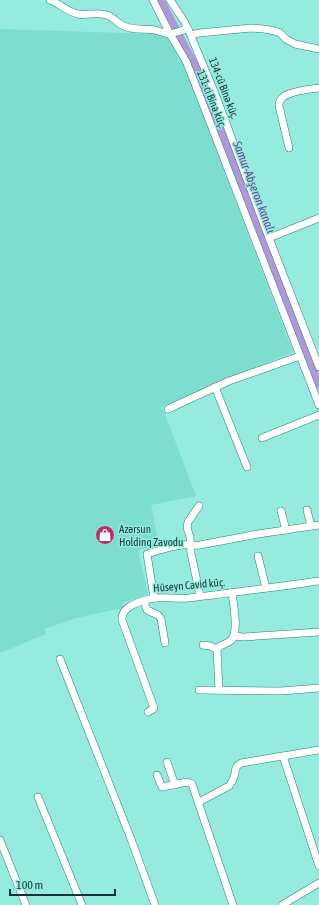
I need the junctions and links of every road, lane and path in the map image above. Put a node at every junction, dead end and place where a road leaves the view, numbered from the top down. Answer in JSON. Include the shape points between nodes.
{"nodes":[{"id":1,"x":50,"y":0,"type":"edge"},
{"id":2,"x":153,"y":0,"type":"edge"},
{"id":3,"x":170,"y":0,"type":"edge"},
{"id":4,"x":189,"y":32,"type":"junction"},
{"id":5,"x":170,"y":34,"type":"junction"},
{"id":6,"x":319,"y":49,"type":"edge"},
{"id":7,"x":319,"y":88,"type":"edge"},
{"id":8,"x":289,"y":148,"type":"dead end"},
{"id":9,"x":319,"y":218,"type":"edge"},
{"id":10,"x":269,"y":238,"type":"junction"},
{"id":11,"x":300,"y":356,"type":"junction"},
{"id":12,"x":319,"y":368,"type":"edge"},
{"id":13,"x":215,"y":388,"type":"junction"},
{"id":14,"x":319,"y":405,"type":"edge"},
{"id":15,"x":168,"y":409,"type":"dead end"},
{"id":16,"x":319,"y":415,"type":"edge"},
{"id":17,"x":262,"y":438,"type":"dead end"},
{"id":18,"x":247,"y":467,"type":"dead end"},
{"id":19,"x":199,"y":506,"type":"dead end"},
{"id":20,"x":307,"y":510,"type":"dead end"},
{"id":21,"x":281,"y":511,"type":"dead end"},
{"id":22,"x":315,"y":525,"type":"edge"},
{"id":23,"x":286,"y":530,"type":"junction"},
{"id":24,"x":190,"y":545,"type":"junction"},
{"id":25,"x":258,"y":556,"type":"dead end"},
{"id":26,"x":319,"y":581,"type":"edge"},
{"id":27,"x":266,"y":588,"type":"junction"},
{"id":28,"x":232,"y":592,"type":"junction"},
{"id":29,"x":200,"y":596,"type":"junction"},
{"id":30,"x":154,"y":598,"type":"junction"},
{"id":31,"x":144,"y":600,"type":"junction"},
{"id":32,"x":319,"y":632,"type":"edge"},
{"id":33,"x":234,"y":636,"type":"junction"},
{"id":34,"x":165,"y":643,"type":"dead end"},
{"id":35,"x":203,"y":645,"type":"dead end"},
{"id":36,"x":217,"y":649,"type":"junction"},
{"id":37,"x":60,"y":659,"type":"dead end"},
{"id":38,"x":319,"y":688,"type":"edge"},
{"id":39,"x":199,"y":690,"type":"dead end"},
{"id":40,"x":219,"y":690,"type":"junction"},
{"id":41,"x":148,"y":712,"type":"dead end"},
{"id":42,"x":319,"y":750,"type":"edge"},
{"id":43,"x":283,"y":756,"type":"junction"},
{"id":44,"x":167,"y":762,"type":"dead end"},
{"id":45,"x":157,"y":775,"type":"dead end"},
{"id":46,"x":175,"y":785,"type":"junction"},
{"id":47,"x":38,"y":797,"type":"dead end"},
{"id":48,"x":199,"y":802,"type":"junction"},
{"id":49,"x":0,"y":840,"type":"edge"},
{"id":50,"x":319,"y":866,"type":"edge"},
{"id":51,"x":319,"y":883,"type":"edge"},
{"id":52,"x":26,"y":905,"type":"edge"},
{"id":53,"x":82,"y":905,"type":"edge"},
{"id":54,"x":156,"y":905,"type":"edge"},
{"id":55,"x":234,"y":905,"type":"edge"},
{"id":56,"x":282,"y":905,"type":"edge"}],
"edges":[{"from":1,"to":5,"type":"street","via":[[77,14],[103,14],[122,26]]},
{"from":2,"to":5,"type":"street","name":"131-ci Binə küç."},
{"from":3,"to":4,"type":"street","name":"134-cü Binə küç."},
{"from":4,"to":5,"type":"street"},
{"from":4,"to":6,"type":"street","via":[[199,34],[251,28],[275,30],[295,44]]},
{"from":4,"to":10,"type":"street","name":"134-cü Binə küç."},
{"from":5,"to":11,"type":"street","name":"131-ci Binə küç.","via":[[186,62],[199,94]]},
{"from":7,"to":8,"type":"street","via":[[287,95],[279,102]]},
{"from":9,"to":10,"type":"street"},
{"from":10,"to":12,"type":"street","name":"134-cü Binə küç."},
{"from":11,"to":13,"type":"street"},
{"from":11,"to":14,"type":"street","name":"131-ci Binə küç."},
{"from":13,"to":15,"type":"street"},
{"from":13,"to":18,"type":"street"},
{"from":16,"to":17,"type":"street"},
{"from":19,"to":24,"type":"street","via":[[188,522]]},
{"from":20,"to":22,"type":"street"},
{"from":21,"to":23,"type":"street"},
{"from":22,"to":23,"type":"street"},
{"from":23,"to":24,"type":"street"},
{"from":24,"to":29,"type":"street"},
{"from":24,"to":30,"type":"street","via":[[174,546],[147,554]]},
{"from":25,"to":27,"type":"street"},
{"from":26,"to":27,"type":"street","name":"Hüseyn Cavid küç."},
{"from":27,"to":28,"type":"street","name":"Hüseyn Cavid küç."},
{"from":28,"to":29,"type":"street","name":"Hüseyn Cavid küç."},
{"from":28,"to":33,"type":"street"},
{"from":29,"to":30,"type":"street","name":"Hüseyn Cavid küç."},
{"from":30,"to":31,"type":"street","name":"Hüseyn Cavid küç."},
{"from":31,"to":34,"type":"street","via":[[147,610],[158,615],[160,619]]},
{"from":31,"to":41,"type":"street","name":"Hüseyn Cavid küç.","via":[[125,610],[122,620],[153,705],[153,709]]},
{"from":32,"to":33,"type":"street","via":[[244,638]]},
{"from":33,"to":36,"type":"street","via":[[230,642],[220,645]]},
{"from":35,"to":36,"type":"street"},
{"from":36,"to":40,"type":"street"},
{"from":37,"to":54,"type":"street"},
{"from":38,"to":40,"type":"street","via":[[260,692]]},
{"from":39,"to":40,"type":"street"},
{"from":42,"to":43,"type":"street"},
{"from":43,"to":48,"type":"street","via":[[237,765],[229,786]]},
{"from":43,"to":50,"type":"street"},
{"from":44,"to":46,"type":"street"},
{"from":45,"to":46,"type":"street","via":[[162,787]]},
{"from":46,"to":48,"type":"street","via":[[187,782],[192,784]]},
{"from":47,"to":53,"type":"street"},
{"from":48,"to":55,"type":"street"},
{"from":49,"to":52,"type":"street"},
{"from":51,"to":56,"type":"street"}]}
